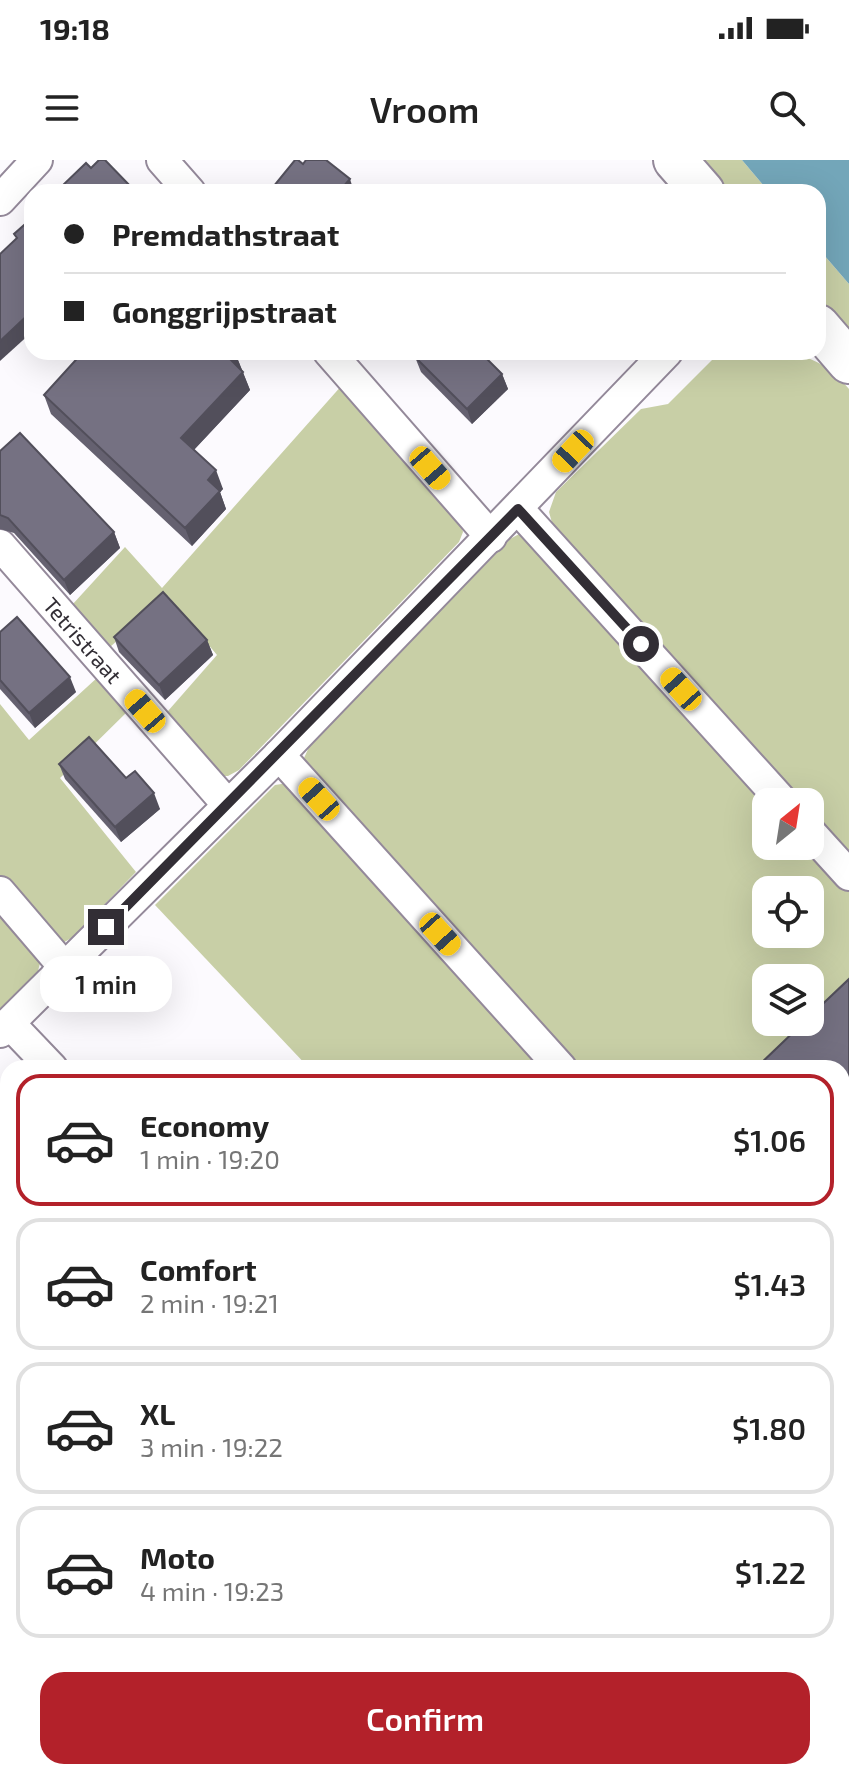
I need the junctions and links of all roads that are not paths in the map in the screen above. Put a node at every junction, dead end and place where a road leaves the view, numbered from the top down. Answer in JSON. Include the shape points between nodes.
{"nodes":[{"id":1,"x":37,"y":160,"type":"edge"},
{"id":2,"x":162,"y":160,"type":"edge"},
{"id":3,"x":675,"y":160,"type":"edge"},
{"id":4,"x":183,"y":184,"type":"edge"},
{"id":5,"x":696,"y":184,"type":"edge"},
{"id":6,"x":0,"y":200,"type":"edge"},
{"id":7,"x":826,"y":335,"type":"edge"},
{"id":8,"x":336,"y":360,"type":"edge"},
{"id":9,"x":659,"y":360,"type":"edge"},
{"id":10,"x":849,"y":362,"type":"edge"},
{"id":11,"x":518,"y":509,"type":"junction"},
{"id":12,"x":491,"y":537,"type":"junction"},
{"id":13,"x":0,"y":545,"type":"edge"},
{"id":14,"x":279,"y":755,"type":"junction"},
{"id":15,"x":770,"y":788,"type":"edge"},
{"id":16,"x":228,"y":805,"type":"junction"},
{"id":17,"x":824,"y":847,"type":"edge"},
{"id":18,"x":849,"y":875,"type":"edge"},
{"id":19,"x":0,"y":892,"type":"edge"},
{"id":20,"x":65,"y":968,"type":"junction"},
{"id":21,"x":5,"y":1027,"type":"edge"},
{"id":22,"x":43,"y":1060,"type":"edge"},
{"id":23,"x":554,"y":1060,"type":"edge"}],
"edges":[{"from":1,"to":6,"type":"street"},
{"from":2,"to":4,"type":"street"},
{"from":3,"to":5,"type":"street"},
{"from":7,"to":10,"type":"street"},
{"from":8,"to":12,"type":"street"},
{"from":9,"to":11,"type":"street"},
{"from":11,"to":12,"type":"street"},
{"from":11,"to":15,"type":"street"},
{"from":12,"to":14,"type":"street"},
{"from":13,"to":16,"type":"street","name":"Tetristraat"},
{"from":14,"to":16,"type":"street"},
{"from":14,"to":23,"type":"street"},
{"from":16,"to":20,"type":"street"},
{"from":17,"to":18,"type":"street"},
{"from":19,"to":20,"type":"street"},
{"from":20,"to":21,"type":"street"},
{"from":21,"to":22,"type":"street"}]}
